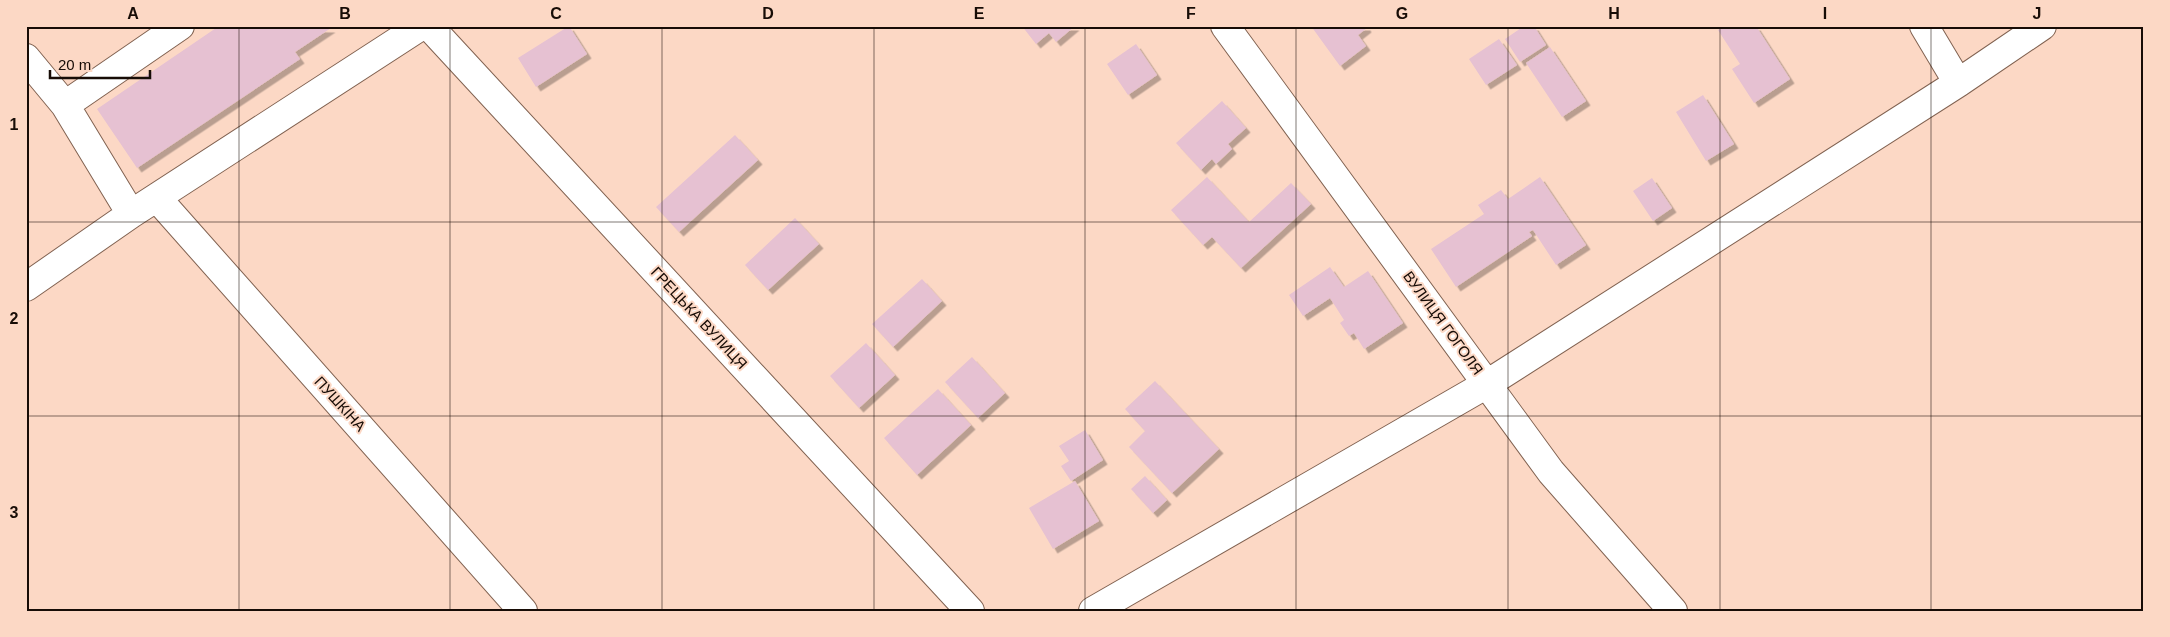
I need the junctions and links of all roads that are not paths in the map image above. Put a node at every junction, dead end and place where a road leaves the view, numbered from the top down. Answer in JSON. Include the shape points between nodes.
{"nodes":[{"id":1,"x":180,"y":26,"type":"edge"},
{"id":2,"x":421,"y":26,"type":"edge"},
{"id":3,"x":429,"y":26,"type":"edge"},
{"id":4,"x":1225,"y":26,"type":"edge"},
{"id":5,"x":1924,"y":26,"type":"edge"},
{"id":6,"x":2042,"y":26,"type":"edge"},
{"id":7,"x":26,"y":58,"type":"edge"},
{"id":8,"x":1958,"y":83,"type":"junction"},
{"id":9,"x":65,"y":104,"type":"junction"},
{"id":10,"x":157,"y":198,"type":"junction"},
{"id":11,"x":131,"y":214,"type":"junction"},
{"id":12,"x":26,"y":287,"type":"edge"},
{"id":13,"x":1487,"y":384,"type":"junction"},
{"id":14,"x":524,"y":611,"type":"edge"},
{"id":15,"x":970,"y":611,"type":"edge"},
{"id":16,"x":1093,"y":611,"type":"edge"},
{"id":17,"x":1673,"y":611,"type":"edge"}],
"edges":[{"from":1,"to":9,"type":"street"},
{"from":2,"to":10,"type":"street"},
{"from":3,"to":15,"type":"street","name":"ГРЕЦЬКА ВУЛИЦЯ"},
{"from":4,"to":13,"type":"street","name":"ВУЛИЦЯ ГОГОЛЯ"},
{"from":5,"to":8,"type":"street"},
{"from":6,"to":8,"type":"street"},
{"from":7,"to":9,"type":"street"},
{"from":8,"to":13,"type":"street"},
{"from":9,"to":11,"type":"street"},
{"from":10,"to":11,"type":"street"},
{"from":10,"to":14,"type":"street","name":"ПУШКІНА"},
{"from":11,"to":12,"type":"street"},
{"from":13,"to":16,"type":"street"},
{"from":13,"to":17,"type":"street","name":"ВУЛИЦЯ ГОГОЛЯ","via":[[1552,472]]}]}
